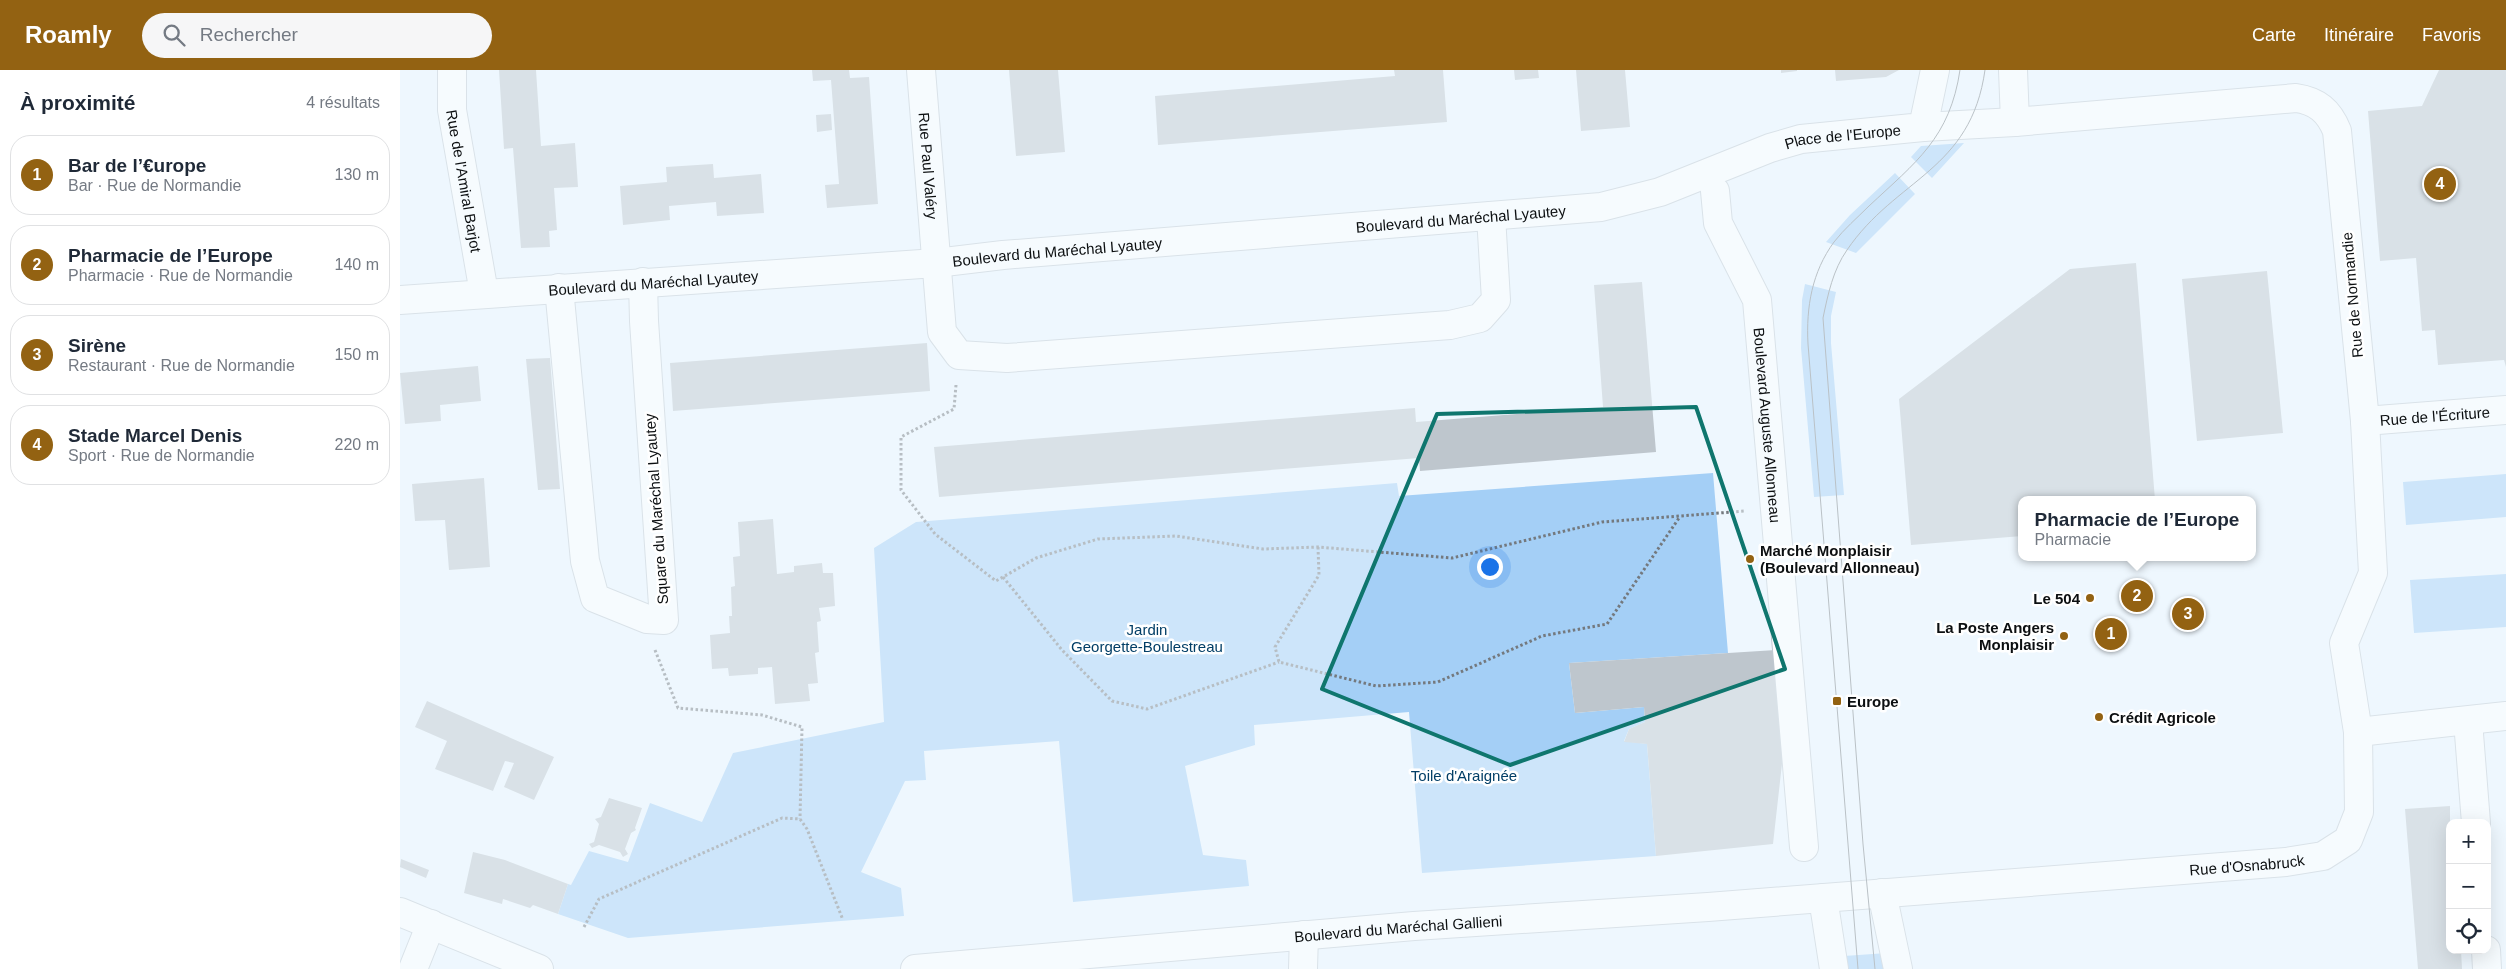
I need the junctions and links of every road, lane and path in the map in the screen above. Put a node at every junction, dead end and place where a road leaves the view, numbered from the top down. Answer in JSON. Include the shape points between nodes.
{"nodes":[{"id":1,"x":452,"y":70,"type":"edge"},
{"id":2,"x":921,"y":70,"type":"edge"},
{"id":3,"x":1935,"y":70,"type":"edge"},
{"id":4,"x":2012,"y":70,"type":"edge"},
{"id":5,"x":2015,"y":122,"type":"junction"},
{"id":6,"x":1923,"y":127,"type":"junction"},
{"id":7,"x":1712,"y":183,"type":"junction"},
{"id":8,"x":1492,"y":216,"type":"junction"},
{"id":9,"x":936,"y":263,"type":"junction"},
{"id":10,"x":644,"y":282,"type":"junction"},
{"id":11,"x":559,"y":288,"type":"junction"},
{"id":12,"x":484,"y":293,"type":"junction"},
{"id":13,"x":400,"y":300,"type":"edge"},
{"id":14,"x":958,"y":355,"type":"junction"},
{"id":15,"x":2506,"y":410,"type":"edge"},
{"id":16,"x":2364,"y":421,"type":"junction"},
{"id":17,"x":1775,"y":509,"type":"junction"},
{"id":18,"x":1680,"y":517,"type":"junction"},
{"id":19,"x":1318,"y":547,"type":"junction"},
{"id":20,"x":1003,"y":577,"type":"junction"},
{"id":21,"x":652,"y":642,"type":"dead end"},
{"id":22,"x":1279,"y":662,"type":"junction"},
{"id":23,"x":2506,"y":716,"type":"edge"},
{"id":24,"x":2468,"y":721,"type":"junction"},
{"id":25,"x":2358,"y":732,"type":"junction"},
{"id":26,"x":800,"y":819,"type":"junction"},
{"id":27,"x":2476,"y":819,"type":"edge"},
{"id":28,"x":1804,"y":847,"type":"dead end"},
{"id":29,"x":1882,"y":893,"type":"junction"},
{"id":30,"x":1824,"y":898,"type":"junction"},
{"id":31,"x":400,"y":912,"type":"edge"},
{"id":32,"x":843,"y":920,"type":"dead end"},
{"id":33,"x":430,"y":924,"type":"junction"},
{"id":34,"x":584,"y":927,"type":"dead end"},
{"id":35,"x":1304,"y":936,"type":"junction"},
{"id":36,"x":2486,"y":954,"type":"edge"},
{"id":37,"x":413,"y":969,"type":"edge"},
{"id":38,"x":540,"y":969,"type":"edge"},
{"id":39,"x":915,"y":969,"type":"edge"},
{"id":40,"x":1303,"y":969,"type":"edge"},
{"id":41,"x":1834,"y":969,"type":"edge"},
{"id":42,"x":1898,"y":969,"type":"edge"},
{"id":43,"x":2487,"y":969,"type":"edge"}],
"edges":[{"from":1,"to":12,"type":"street","name":"Rue de l'Amiral Barjot","via":[[452,110]]},
{"from":2,"to":9,"type":"street","name":"Rue Paul Valéry"},
{"from":3,"to":6,"type":"street"},
{"from":4,"to":5,"type":"street"},
{"from":5,"to":6,"type":"street","name":"Place de l'Europe"},
{"from":5,"to":16,"type":"street","name":"Rue de Normandie","via":[[2296,98],[2316,103],[2325,110],[2337,132]]},
{"from":6,"to":7,"type":"street","name":"Place de l'Europe","via":[[1801,139],[1770,148]]},
{"from":7,"to":8,"type":"street","name":"Boulevard du Maréchal Lyautey","via":[[1601,207]]},
{"from":7,"to":17,"type":"street","name":"Boulevard Auguste Allonneau","via":[[1718,223],[1757,300]]},
{"from":8,"to":9,"type":"street","name":"Boulevard du Maréchal Lyautey"},
{"from":8,"to":14,"type":"street","via":[[1496,300],[1480,318],[1450,325],[1006,358]]},
{"from":9,"to":10,"type":"street","name":"Boulevard du Maréchal Lyautey"},
{"from":9,"to":14,"type":"street","name":"Rue Paul Valéry","via":[[942,332]]},
{"from":10,"to":11,"type":"street","name":"Boulevard du Maréchal Lyautey"},
{"from":10,"to":11,"type":"street","name":"Square du Maréchal Lyautey","via":[[664,620],[647,619],[596,598],[585,561]]},
{"from":11,"to":12,"type":"street","name":"Boulevard du Maréchal Lyautey"},
{"from":12,"to":13,"type":"street","name":"Boulevard du Maréchal Lyautey"},
{"from":14,"to":20,"type":"path","via":[[954,409],[901,437],[901,490],[935,534],[996,581]]},
{"from":15,"to":16,"type":"street","name":"Rue de l'Écriture"},
{"from":16,"to":25,"type":"street","name":"Rue de Normandie","via":[[2373,573],[2344,643]]},
{"from":17,"to":18,"type":"path"},
{"from":17,"to":28,"type":"street","name":"Boulevard Auguste Allonneau"},
{"from":18,"to":19,"type":"path","via":[[1602,522],[1452,558]]},
{"from":18,"to":22,"type":"path","via":[[1607,624],[1542,636],[1438,682],[1376,686]]},
{"from":19,"to":20,"type":"path","via":[[1263,549],[1176,536],[1098,540],[1036,558]]},
{"from":19,"to":22,"type":"path","via":[[1320,575],[1275,647]]},
{"from":20,"to":22,"type":"path","via":[[1062,650],[1112,701],[1147,709]]},
{"from":21,"to":26,"type":"path","via":[[678,708],[762,714],[802,727]]},
{"from":23,"to":24,"type":"street"},
{"from":24,"to":25,"type":"street"},
{"from":24,"to":27,"type":"street"},
{"from":25,"to":29,"type":"street","name":"Rue d'Osnabruck","via":[[2358,812],[2348,840],[2323,856],[2286,862]]},
{"from":26,"to":32,"type":"path","via":[[807,829]]},
{"from":26,"to":34,"type":"path","via":[[782,818],[599,900]]},
{"from":29,"to":30,"type":"street","name":"Boulevard du Maréchal Gallieni"},
{"from":29,"to":42,"type":"street"},
{"from":30,"to":35,"type":"street","name":"Boulevard du Maréchal Gallieni"},
{"from":30,"to":41,"type":"street"},
{"from":31,"to":33,"type":"street"},
{"from":33,"to":37,"type":"street"},
{"from":33,"to":38,"type":"street"},
{"from":35,"to":39,"type":"street","name":"Boulevard du Maréchal Gallieni"},
{"from":35,"to":40,"type":"street"},
{"from":36,"to":43,"type":"street"}]}
